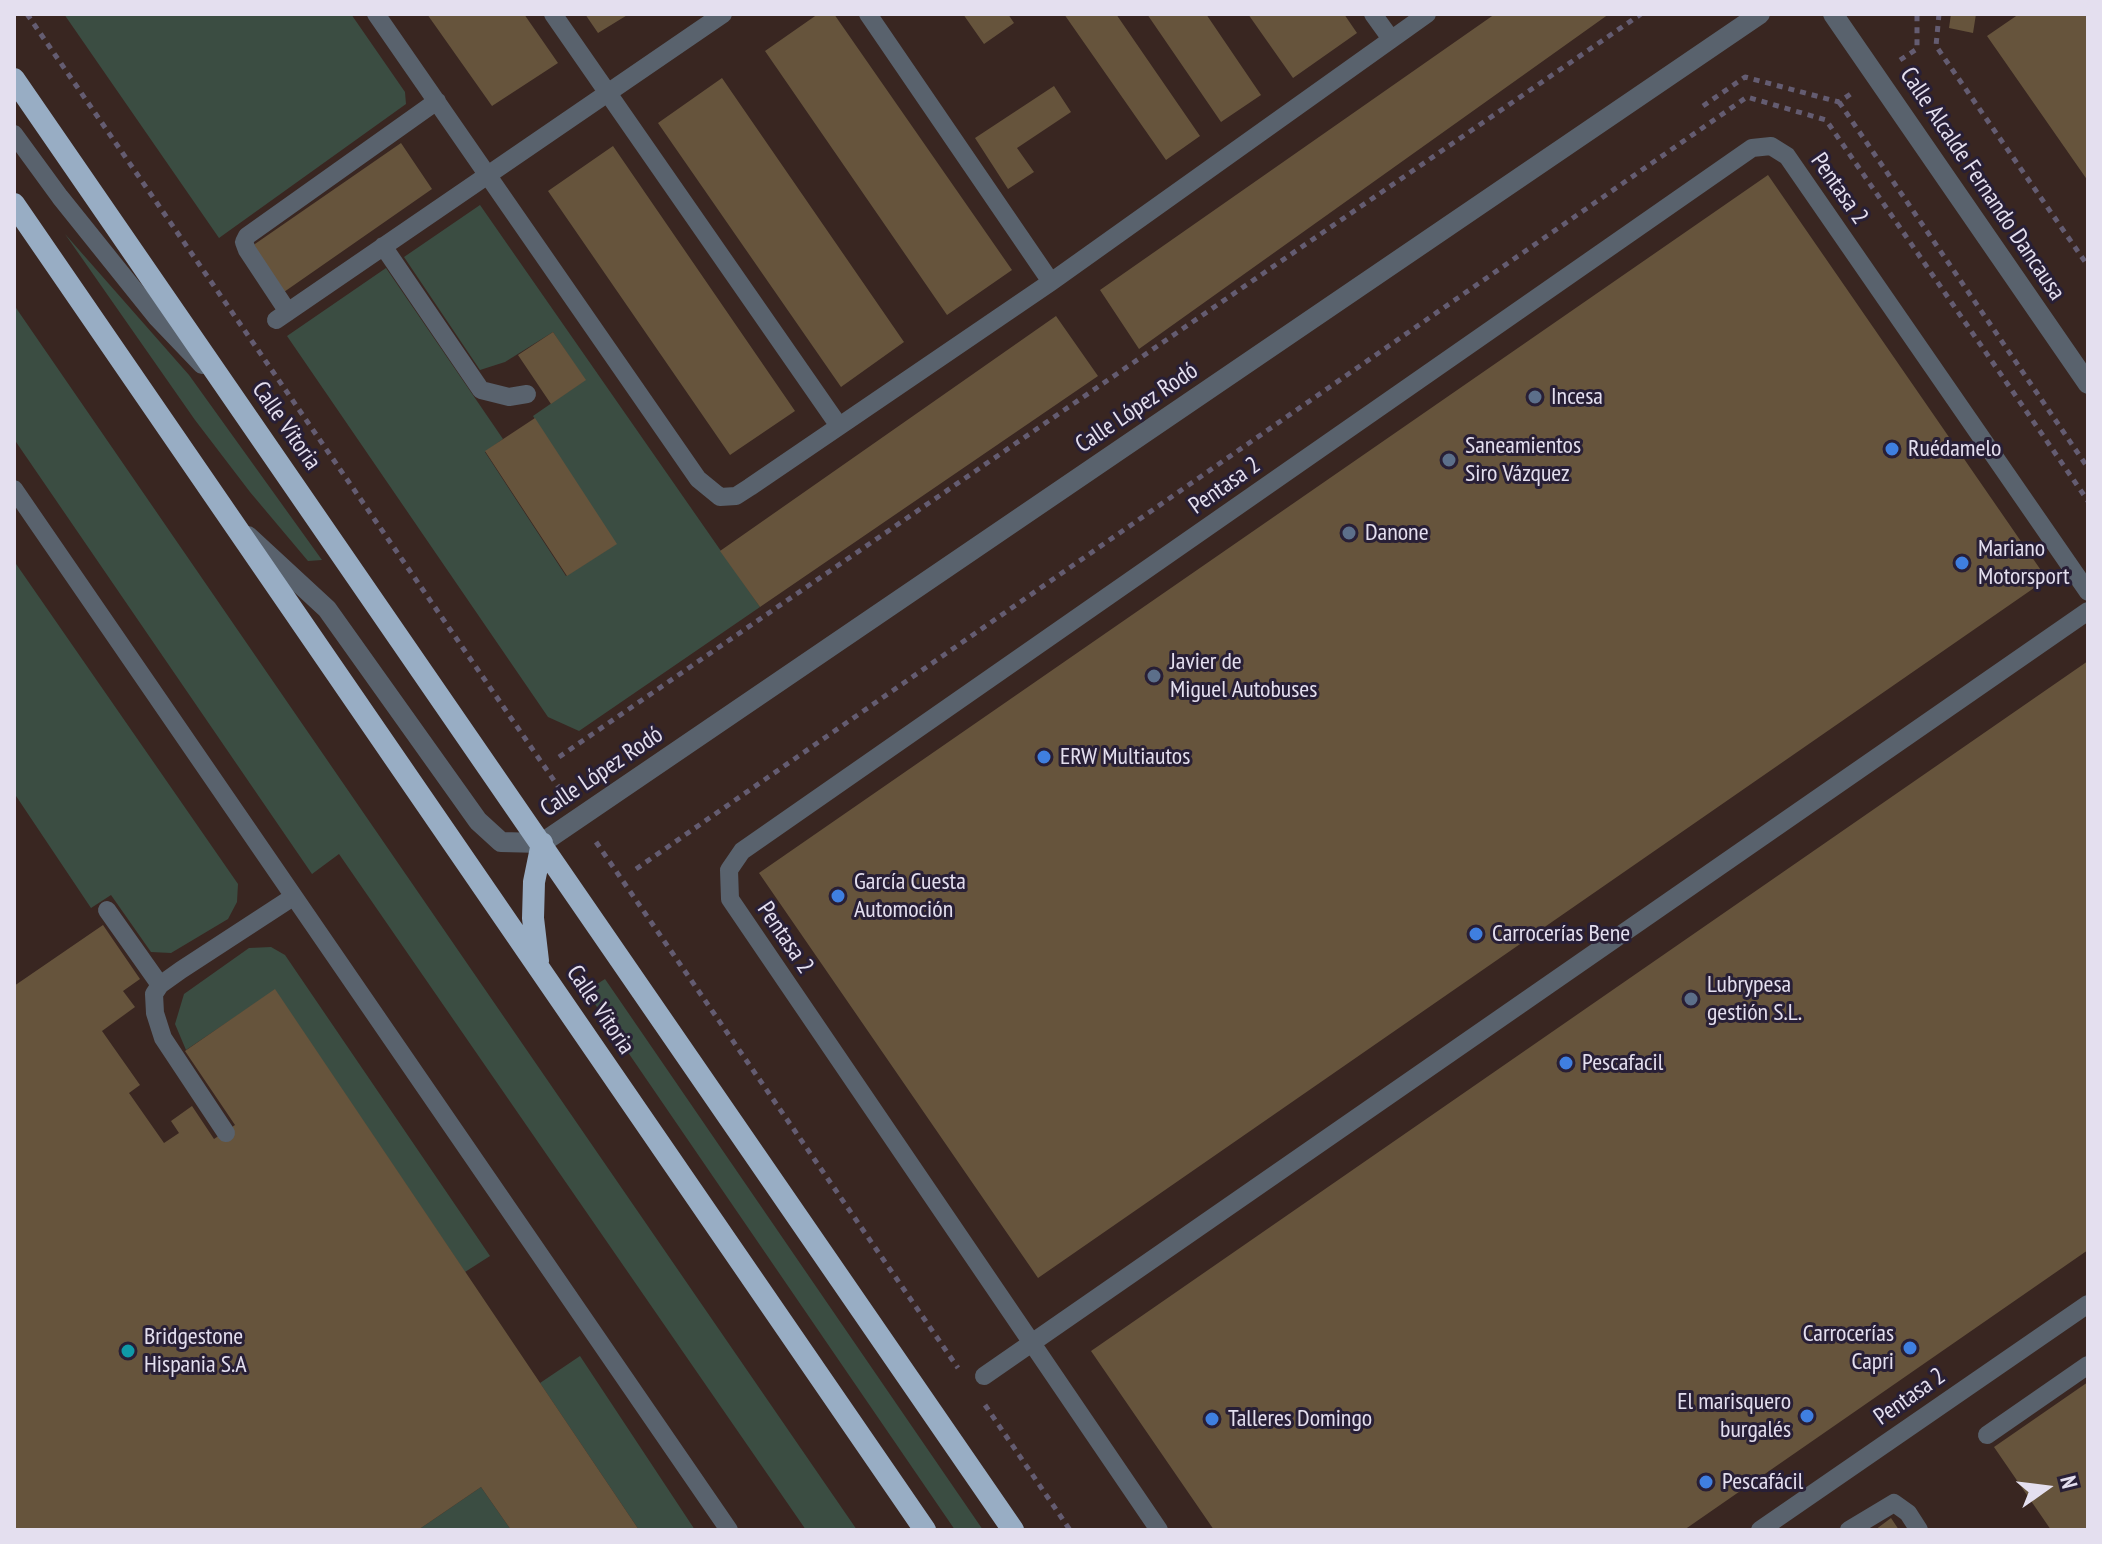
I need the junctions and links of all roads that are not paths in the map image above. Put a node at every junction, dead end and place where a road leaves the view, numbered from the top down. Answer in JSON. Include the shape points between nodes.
{"nodes":[{"id":1,"x":376,"y":14,"type":"edge"},
{"id":2,"x":553,"y":14,"type":"edge"},
{"id":3,"x":723,"y":14,"type":"edge"},
{"id":4,"x":868,"y":14,"type":"edge"},
{"id":5,"x":1373,"y":14,"type":"edge"},
{"id":6,"x":1427,"y":14,"type":"edge"},
{"id":7,"x":1760,"y":14,"type":"edge"},
{"id":8,"x":1833,"y":14,"type":"edge"},
{"id":9,"x":1391,"y":39,"type":"junction"},
{"id":10,"x":14,"y":79,"type":"edge"},
{"id":11,"x":608,"y":93,"type":"junction"},
{"id":12,"x":437,"y":101,"type":"junction"},
{"id":13,"x":14,"y":134,"type":"edge"},
{"id":14,"x":487,"y":175,"type":"junction"},
{"id":15,"x":14,"y":204,"type":"edge"},
{"id":16,"x":383,"y":246,"type":"junction"},
{"id":17,"x":1051,"y":282,"type":"junction"},
{"id":18,"x":2088,"y":384,"type":"edge"},
{"id":19,"x":527,"y":394,"type":"dead end"},
{"id":20,"x":235,"y":398,"type":"junction"},
{"id":21,"x":839,"y":426,"type":"junction"},
{"id":22,"x":14,"y":489,"type":"edge"},
{"id":23,"x":231,"y":520,"type":"junction"},
{"id":24,"x":2088,"y":592,"type":"edge"},
{"id":25,"x":2088,"y":611,"type":"edge"},
{"id":26,"x":542,"y":843,"type":"junction"},
{"id":27,"x":293,"y":897,"type":"junction"},
{"id":28,"x":107,"y":910,"type":"dead end"},
{"id":29,"x":539,"y":966,"type":"junction"},
{"id":30,"x":160,"y":985,"type":"junction"},
{"id":31,"x":226,"y":1133,"type":"dead end"},
{"id":32,"x":2088,"y":1304,"type":"edge"},
{"id":33,"x":1032,"y":1342,"type":"junction"},
{"id":34,"x":2088,"y":1365,"type":"edge"},
{"id":35,"x":984,"y":1376,"type":"dead end"},
{"id":36,"x":1987,"y":1435,"type":"dead end"},
{"id":37,"x":729,"y":1530,"type":"edge"},
{"id":38,"x":925,"y":1530,"type":"edge"},
{"id":39,"x":1013,"y":1530,"type":"edge"},
{"id":40,"x":1159,"y":1530,"type":"edge"},
{"id":41,"x":1760,"y":1530,"type":"edge"},
{"id":42,"x":1849,"y":1530,"type":"edge"},
{"id":43,"x":1919,"y":1530,"type":"edge"}],
"edges":[{"from":1,"to":12,"type":"lane"},
{"from":2,"to":11,"type":"lane"},
{"from":3,"to":11,"type":"lane"},
{"from":4,"to":17,"type":"lane"},
{"from":5,"to":9,"type":"lane"},
{"from":6,"to":9,"type":"lane"},
{"from":7,"to":26,"type":"street","name":"Calle López Rodó"},
{"from":8,"to":18,"type":"street","name":"Calle Alcalde Fernando Dancausa"},
{"from":9,"to":17,"type":"lane"},
{"from":10,"to":20,"type":"highway","name":"Calle Vitoria"},
{"from":11,"to":14,"type":"lane"},
{"from":11,"to":21,"type":"lane"},
{"from":12,"to":14,"type":"lane"},
{"from":12,"to":16,"type":"lane","via":[[244,242],[282,316]]},
{"from":13,"to":20,"type":"lane","via":[[157,318]]},
{"from":14,"to":16,"type":"lane"},
{"from":14,"to":21,"type":"lane","via":[[698,479],[720,497],[736,496]]},
{"from":15,"to":23,"type":"highway","name":"Calle Vitoria"},
{"from":16,"to":19,"type":"lane","via":[[481,390],[509,397]]},
{"from":17,"to":21,"type":"lane"},
{"from":20,"to":26,"type":"highway","name":"Calle Vitoria"},
{"from":22,"to":27,"type":"lane"},
{"from":23,"to":26,"type":"street","name":"Calle Vitoria","via":[[327,609],[478,821],[501,842]]},
{"from":23,"to":29,"type":"highway","name":"Calle Vitoria"},
{"from":24,"to":33,"type":"lane","name":"Pentasa 2","via":[[1787,156],[1771,146],[1752,148],[742,851],[729,870],[730,899]]},
{"from":25,"to":33,"type":"lane"},
{"from":26,"to":29,"type":"highway","via":[[533,918]]},
{"from":26,"to":39,"type":"highway","name":"Calle Vitoria"},
{"from":27,"to":30,"type":"lane"},
{"from":27,"to":37,"type":"lane"},
{"from":28,"to":30,"type":"lane"},
{"from":29,"to":38,"type":"highway","name":"Calle Vitoria"},
{"from":30,"to":31,"type":"lane","via":[[154,994],[155,1013],[163,1038]]},
{"from":32,"to":41,"type":"lane","name":"Pentasa 2"},
{"from":33,"to":35,"type":"lane"},
{"from":33,"to":40,"type":"lane","name":"Pentasa 2"},
{"from":34,"to":36,"type":"lane"},
{"from":42,"to":43,"type":"lane","via":[[1894,1503]]}]}
